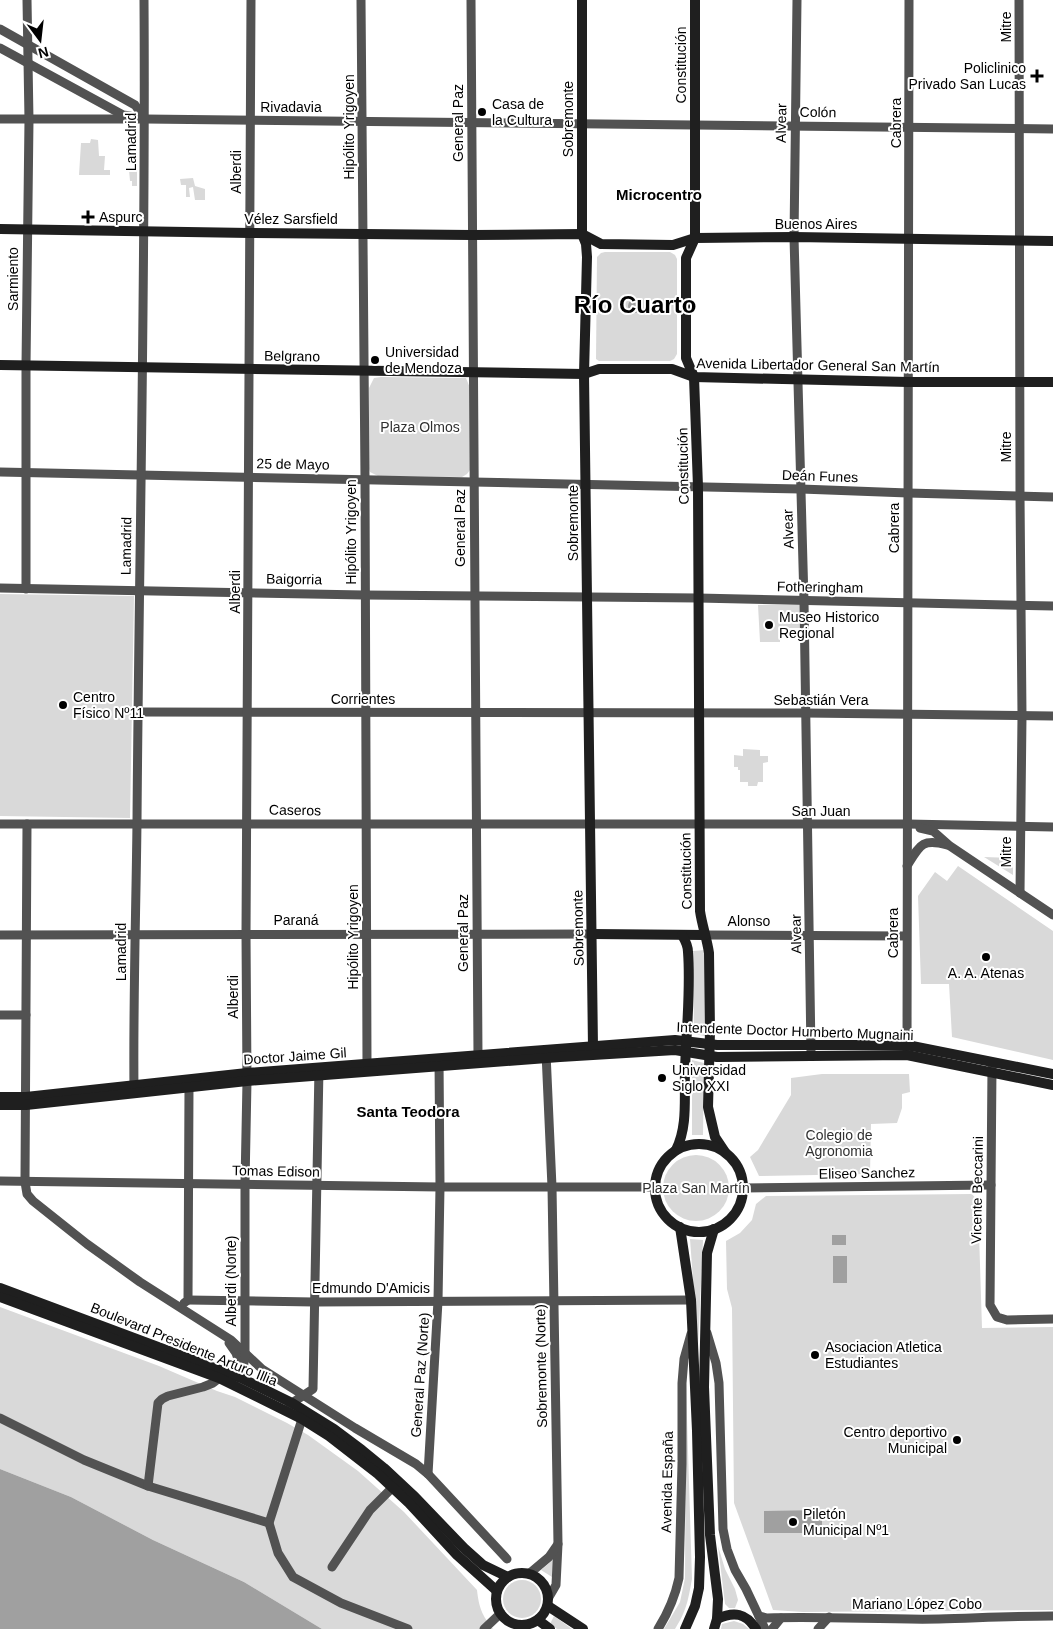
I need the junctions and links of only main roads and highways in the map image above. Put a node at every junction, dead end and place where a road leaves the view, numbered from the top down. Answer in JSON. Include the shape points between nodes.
{"nodes":[{"id":1,"x":582,"y":0,"type":"edge"},
{"id":2,"x":695,"y":0,"type":"edge"},
{"id":3,"x":0,"y":229,"type":"edge"},
{"id":4,"x":582,"y":234,"type":"junction"},
{"id":5,"x":695,"y":238,"type":"junction"},
{"id":6,"x":1053,"y":241,"type":"edge"},
{"id":7,"x":0,"y":366,"type":"edge"},
{"id":8,"x":584,"y":374,"type":"junction"},
{"id":9,"x":694,"y":377,"type":"junction"},
{"id":10,"x":1053,"y":382,"type":"edge"},
{"id":11,"x":592,"y":934,"type":"junction"},
{"id":12,"x":682,"y":935,"type":"junction"},
{"id":13,"x":705,"y":935,"type":"junction"},
{"id":14,"x":687,"y":1041,"type":"junction"},
{"id":15,"x":709,"y":1045,"type":"junction"},
{"id":16,"x":593,"y":1046,"type":"junction"},
{"id":17,"x":686,"y":1052,"type":"junction"},
{"id":18,"x":812,"y":1052,"type":"junction"},
{"id":19,"x":546,"y":1054,"type":"junction"},
{"id":20,"x":709,"y":1056,"type":"junction"},
{"id":21,"x":439,"y":1063,"type":"junction"},
{"id":22,"x":992,"y":1067,"type":"junction"},
{"id":23,"x":319,"y":1072,"type":"junction"},
{"id":24,"x":1053,"y":1074,"type":"edge"},
{"id":25,"x":247,"y":1077,"type":"junction"},
{"id":26,"x":1053,"y":1085,"type":"edge"},
{"id":27,"x":134,"y":1090,"type":"junction"},
{"id":28,"x":0,"y":1097,"type":"edge"},
{"id":29,"x":26,"y":1101,"type":"junction"},
{"id":30,"x":0,"y":1105,"type":"edge"},
{"id":31,"x":676,"y":1150,"type":"junction"},
{"id":32,"x":725,"y":1152,"type":"junction"},
{"id":33,"x":680,"y":1227,"type":"junction"},
{"id":34,"x":714,"y":1229,"type":"junction"},
{"id":35,"x":0,"y":1288,"type":"edge"},
{"id":36,"x":0,"y":1297,"type":"edge"},
{"id":37,"x":222,"y":1375,"type":"junction"},
{"id":38,"x":289,"y":1407,"type":"junction"},
{"id":39,"x":508,"y":1577,"type":"junction"},
{"id":40,"x":497,"y":1591,"type":"junction"},
{"id":41,"x":548,"y":1602,"type":"junction"},
{"id":42,"x":538,"y":1620,"type":"junction"},
{"id":43,"x":716,"y":1624,"type":"edge"},
{"id":44,"x":550,"y":1629,"type":"edge"},
{"id":45,"x":583,"y":1629,"type":"edge"},
{"id":46,"x":685,"y":1629,"type":"edge"},
{"id":47,"x":756,"y":1629,"type":"edge"}],
"edges":[{"from":1,"to":4,"type":"main road","name":"Sobremonte"},
{"from":2,"to":5,"type":"main road","name":"Constitución"},
{"from":3,"to":4,"type":"main road","name":"Vélez Sarsfield"},
{"from":4,"to":5,"type":"main road","name":"Buenos Aires","via":[[601,244],[673,245]]},
{"from":4,"to":8,"type":"main road","name":"Sobremonte","via":[[587,257]]},
{"from":5,"to":6,"type":"main road","name":"Buenos Aires"},
{"from":5,"to":9,"type":"main road","name":"Constitución","via":[[686,258],[686,358]]},
{"from":7,"to":8,"type":"main road","name":"Belgrano"},
{"from":8,"to":9,"type":"main road","name":"Avenida Libertador General San Martín","via":[[599,369],[672,369]]},
{"from":8,"to":11,"type":"main road","name":"Sobremonte"},
{"from":9,"to":10,"type":"main road","name":"Avenida Libertador General San Martín"},
{"from":9,"to":13,"type":"main road","name":"Constitución","via":[[698,486],[700,910]]},
{"from":11,"to":12,"type":"main road","name":"Alonso"},
{"from":11,"to":16,"type":"main road","name":"Sobremonte"},
{"from":12,"to":13,"type":"main road","name":"Alonso"},
{"from":12,"to":14,"type":"main road","via":[[688,950]]},
{"from":13,"to":15,"type":"main road","via":[[709,953]]},
{"from":14,"to":15,"type":"main road","name":"Intendente Doctor Humberto Mugnaini"},
{"from":14,"to":16,"type":"main road","name":"Intendente Doctor Humberto Mugnaini"},
{"from":14,"to":17,"type":"main road"},
{"from":15,"to":18,"type":"main road","name":"Intendente Doctor Humberto Mugnaini"},
{"from":15,"to":20,"type":"main road"},
{"from":16,"to":19,"type":"main road","name":"Doctor Jaime Gil"},
{"from":17,"to":19,"type":"main road","name":"Intendente Doctor Humberto Mugnaini"},
{"from":17,"to":20,"type":"main road","name":"Intendente Doctor Humberto Mugnaini"},
{"from":17,"to":31,"type":"main road","via":[[684,1128]]},
{"from":18,"to":20,"type":"main road","name":"Intendente Doctor Humberto Mugnaini"},
{"from":18,"to":22,"type":"main road","name":"Intendente Doctor Humberto Mugnaini","via":[[907,1050]]},
{"from":19,"to":21,"type":"main road","name":"Doctor Jaime Gil"},
{"from":19,"to":21,"type":"main road","name":"Doctor Jaime Gil","via":[[478,1056]]},
{"from":20,"to":32,"type":"main road","via":[[708,1107],[715,1137]]},
{"from":21,"to":23,"type":"main road","name":"Doctor Jaime Gil"},
{"from":21,"to":23,"type":"main road","name":"Doctor Jaime Gil","via":[[367,1064]]},
{"from":22,"to":24,"type":"main road","name":"Intendente Doctor Humberto Mugnaini"},
{"from":22,"to":26,"type":"main road","name":"Intendente Doctor Humberto Mugnaini"},
{"from":23,"to":25,"type":"main road","name":"Doctor Jaime Gil"},
{"from":25,"to":27,"type":"main road","name":"Doctor Jaime Gil"},
{"from":25,"to":27,"type":"main road","name":"Doctor Jaime Gil","via":[[189,1087]]},
{"from":27,"to":29,"type":"main road","name":"Doctor Jaime Gil"},
{"from":28,"to":29,"type":"main road","name":"Doctor Jaime Gil"},
{"from":29,"to":30,"type":"main road","name":"Doctor Jaime Gil"},
{"from":31,"to":32,"type":"main road","via":[[701,1144]]},
{"from":31,"to":33,"type":"main road","via":[[665,1160],[655,1187],[657,1201],[664,1213]]},
{"from":32,"to":34,"type":"main road","via":[[742,1174],[743,1188],[735,1214]]},
{"from":33,"to":34,"type":"main road","via":[[700,1231]]},
{"from":33,"to":46,"type":"main road","name":"Avenida España","via":[[691,1300],[700,1557],[695,1606]]},
{"from":34,"to":43,"type":"main road","via":[[707,1252],[704,1388],[710,1534],[718,1599]]},
{"from":35,"to":37,"type":"main road","name":"Boulevard Presidente Arturo Illia"},
{"from":36,"to":37,"type":"main road","name":"Boulevard Presidente Arturo Illia"},
{"from":37,"to":38,"type":"main road","name":"Boulevard Presidente Arturo Illia"},
{"from":37,"to":38,"type":"main road","name":"Boulevard Presidente Arturo Illia","via":[[242,1375]]},
{"from":38,"to":39,"type":"main road","name":"Boulevard Presidente Arturo Illia","via":[[334,1429],[370,1456],[483,1565]]},
{"from":38,"to":40,"type":"main road","name":"Boulevard Presidente Arturo Illia","via":[[357,1457]]},
{"from":39,"to":40,"type":"main road"},
{"from":39,"to":41,"type":"main road","via":[[516,1573],[530,1573],[544,1583]]},
{"from":40,"to":42,"type":"main road","via":[[496,1599],[506,1619],[522,1625]]},
{"from":41,"to":42,"type":"main road"},
{"from":41,"to":45,"type":"main road"},
{"from":42,"to":44,"type":"main road"},
{"from":43,"to":47,"type":"main road","via":[[725,1615],[743,1615]]}]}
